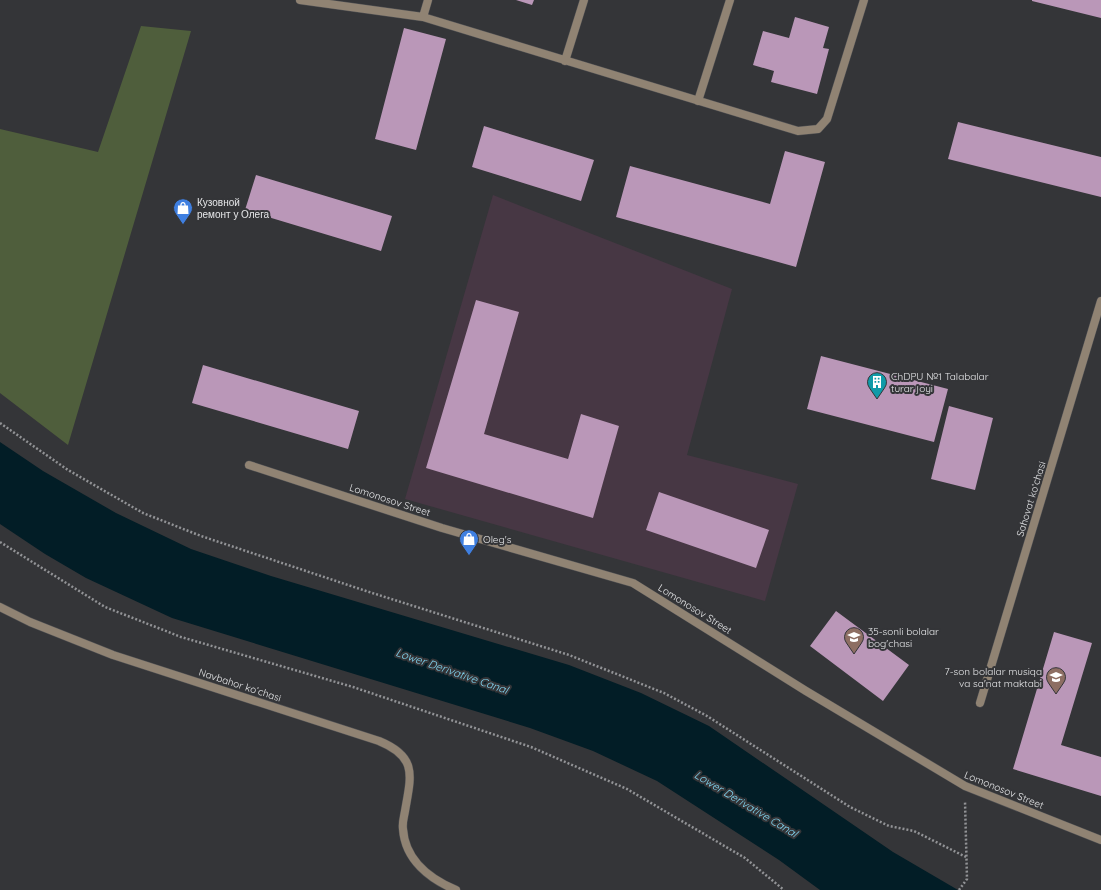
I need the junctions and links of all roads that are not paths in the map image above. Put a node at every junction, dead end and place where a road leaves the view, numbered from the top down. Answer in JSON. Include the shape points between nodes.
{"nodes":[{"id":1,"x":300,"y":0,"type":"edge"},
{"id":2,"x":428,"y":0,"type":"edge"},
{"id":3,"x":584,"y":0,"type":"edge"},
{"id":4,"x":730,"y":0,"type":"edge"},
{"id":5,"x":864,"y":0,"type":"edge"},
{"id":6,"x":423,"y":17,"type":"junction"},
{"id":7,"x":565,"y":61,"type":"junction"},
{"id":8,"x":698,"y":101,"type":"junction"},
{"id":9,"x":1101,"y":302,"type":"edge"},
{"id":10,"x":249,"y":465,"type":"dead end"},
{"id":11,"x":0,"y":607,"type":"edge"},
{"id":12,"x":980,"y":703,"type":"dead end"},
{"id":13,"x":1101,"y":840,"type":"edge"},
{"id":14,"x":456,"y":890,"type":"edge"}],
"edges":[{"from":1,"to":6,"type":"street"},
{"from":2,"to":6,"type":"street"},
{"from":3,"to":7,"type":"street"},
{"from":4,"to":8,"type":"street"},
{"from":5,"to":8,"type":"street","via":[[828,118],[818,129],[798,131]]},
{"from":6,"to":7,"type":"street"},
{"from":7,"to":8,"type":"street"},
{"from":9,"to":12,"type":"street","name":"Sahovat ko‘chasi"},
{"from":10,"to":13,"type":"street","name":"Lomonosov Street","via":[[442,528],[633,583],[965,786]]},
{"from":11,"to":14,"type":"street","name":"Navbahor ko‘chasi","via":[[30,622],[113,655],[393,746],[403,755],[409,767],[410,781],[402,828],[412,858],[427,873]]}]}
